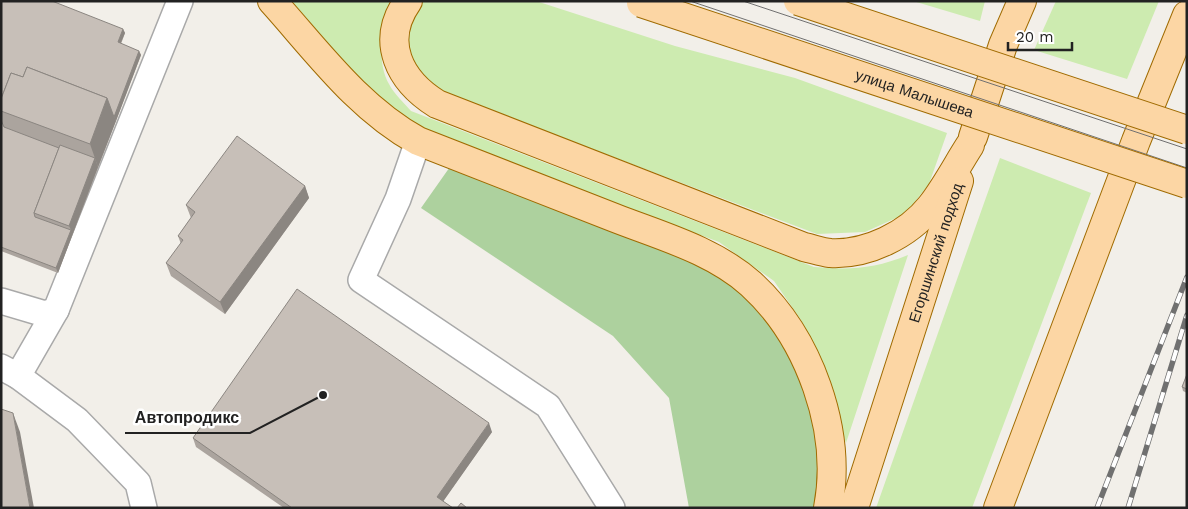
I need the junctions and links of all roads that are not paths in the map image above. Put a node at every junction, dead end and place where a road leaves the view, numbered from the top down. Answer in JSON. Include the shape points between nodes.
{"nodes":[{"id":1,"x":180,"y":1,"type":"edge"},
{"id":2,"x":272,"y":1,"type":"edge"},
{"id":3,"x":408,"y":1,"type":"edge"},
{"id":4,"x":798,"y":1,"type":"edge"},
{"id":5,"x":1007,"y":1,"type":"edge"},
{"id":6,"x":1022,"y":1,"type":"edge"},
{"id":7,"x":639,"y":2,"type":"edge"},
{"id":8,"x":1187,"y":15,"type":"edge"},
{"id":9,"x":1003,"y":45,"type":"junction"},
{"id":10,"x":1187,"y":130,"type":"edge"},
{"id":11,"x":418,"y":141,"type":"junction"},
{"id":12,"x":970,"y":144,"type":"junction"},
{"id":13,"x":1187,"y":184,"type":"edge"},
{"id":14,"x":1,"y":301,"type":"edge"},
{"id":15,"x":56,"y":310,"type":"junction"},
{"id":16,"x":10,"y":371,"type":"edge"},
{"id":17,"x":144,"y":508,"type":"edge"},
{"id":18,"x":612,"y":508,"type":"edge"},
{"id":19,"x":828,"y":508,"type":"edge"},
{"id":20,"x":854,"y":508,"type":"edge"},
{"id":21,"x":998,"y":508,"type":"edge"}],
"edges":[{"from":1,"to":15,"type":"lane","via":[[128,111]]},
{"from":2,"to":11,"type":"main road","via":[[367,105]]},
{"from":3,"to":12,"type":"main road","via":[[395,36],[396,57],[410,83],[429,99],[457,114],[804,247],[830,253],[843,252],[860,250],[890,239],[930,207]]},
{"from":4,"to":10,"type":"main road","bridge":true},
{"from":5,"to":9,"type":"main road"},
{"from":6,"to":9,"type":"main road","name":"Егоршинский подход"},
{"from":7,"to":13,"type":"main road","name":"улица Малышева","bridge":true},
{"from":8,"to":21,"type":"main road"},
{"from":9,"to":12,"type":"main road","name":"Егоршинский подход"},
{"from":11,"to":18,"type":"lane","via":[[398,199],[361,280],[548,406]]},
{"from":11,"to":19,"type":"main road","via":[[704,253],[750,284],[792,335],[808,365],[826,422],[833,462]]},
{"from":12,"to":20,"type":"main road","name":"Егоршинский подход"},
{"from":14,"to":15,"type":"lane","via":[[45,314]]},
{"from":15,"to":16,"type":"lane"},
{"from":16,"to":17,"type":"lane","via":[[77,420],[138,483]]}]}
